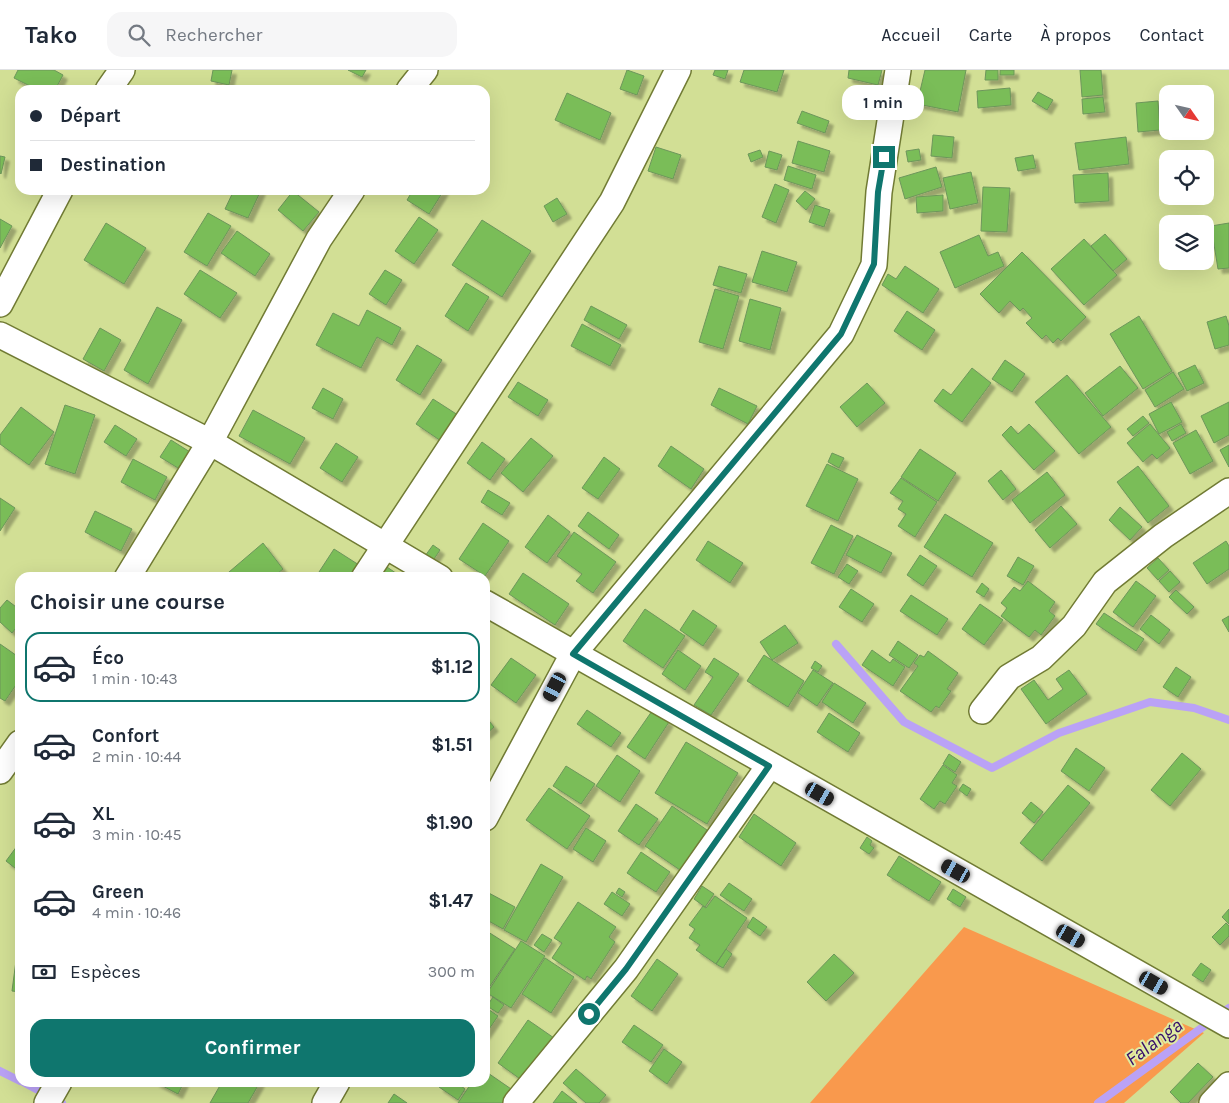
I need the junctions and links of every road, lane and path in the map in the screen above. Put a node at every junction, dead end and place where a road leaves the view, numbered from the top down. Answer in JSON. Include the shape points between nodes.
{"nodes":[{"id":1,"x":122,"y":70,"type":"edge"},
{"id":2,"x":425,"y":70,"type":"edge"},
{"id":3,"x":678,"y":70,"type":"edge"},
{"id":4,"x":898,"y":70,"type":"edge"},
{"id":5,"x":112,"y":85,"type":"edge"},
{"id":6,"x":413,"y":85,"type":"edge"},
{"id":7,"x":57,"y":195,"type":"edge"},
{"id":8,"x":349,"y":195,"type":"edge"},
{"id":9,"x":0,"y":304,"type":"edge"},
{"id":10,"x":0,"y":335,"type":"edge"},
{"id":11,"x":210,"y":442,"type":"junction"},
{"id":12,"x":1229,"y":491,"type":"edge"},
{"id":13,"x":386,"y":546,"type":"junction"},
{"id":14,"x":131,"y":572,"type":"edge"},
{"id":15,"x":368,"y":572,"type":"edge"},
{"id":16,"x":430,"y":572,"type":"edge"},
{"id":17,"x":490,"y":606,"type":"edge"},
{"id":18,"x":573,"y":654,"type":"junction"},
{"id":19,"x":982,"y":710,"type":"dead end"},
{"id":20,"x":15,"y":750,"type":"edge"},
{"id":21,"x":769,"y":766,"type":"junction"},
{"id":22,"x":0,"y":771,"type":"edge"},
{"id":23,"x":490,"y":809,"type":"edge"},
{"id":24,"x":1229,"y":1025,"type":"edge"},
{"id":25,"x":1229,"y":1085,"type":"edge"},
{"id":26,"x":56,"y":1087,"type":"edge"},
{"id":27,"x":334,"y":1087,"type":"edge"},
{"id":28,"x":48,"y":1103,"type":"edge"},
{"id":29,"x":324,"y":1103,"type":"edge"},
{"id":30,"x":516,"y":1103,"type":"edge"},
{"id":31,"x":1212,"y":1103,"type":"edge"}],
"edges":[{"from":1,"to":5,"type":"street"},
{"from":2,"to":6,"type":"street"},
{"from":3,"to":13,"type":"street","via":[[612,202]]},
{"from":4,"to":18,"type":"street","via":[[878,192],[874,264],[841,334]]},
{"from":7,"to":9,"type":"street"},
{"from":8,"to":11,"type":"street","via":[[319,239]]},
{"from":10,"to":11,"type":"street"},
{"from":11,"to":13,"type":"street"},
{"from":11,"to":14,"type":"street"},
{"from":12,"to":19,"type":"street","via":[[1163,536],[1105,582],[1074,626],[1041,658],[1009,677]]},
{"from":13,"to":15,"type":"street"},
{"from":13,"to":16,"type":"street"},
{"from":17,"to":18,"type":"street"},
{"from":18,"to":21,"type":"street"},
{"from":18,"to":23,"type":"street"},
{"from":20,"to":22,"type":"street"},
{"from":21,"to":24,"type":"street"},
{"from":21,"to":30,"type":"street","via":[[626,969]]},
{"from":25,"to":31,"type":"street"},
{"from":26,"to":28,"type":"street"},
{"from":27,"to":29,"type":"street"}]}
